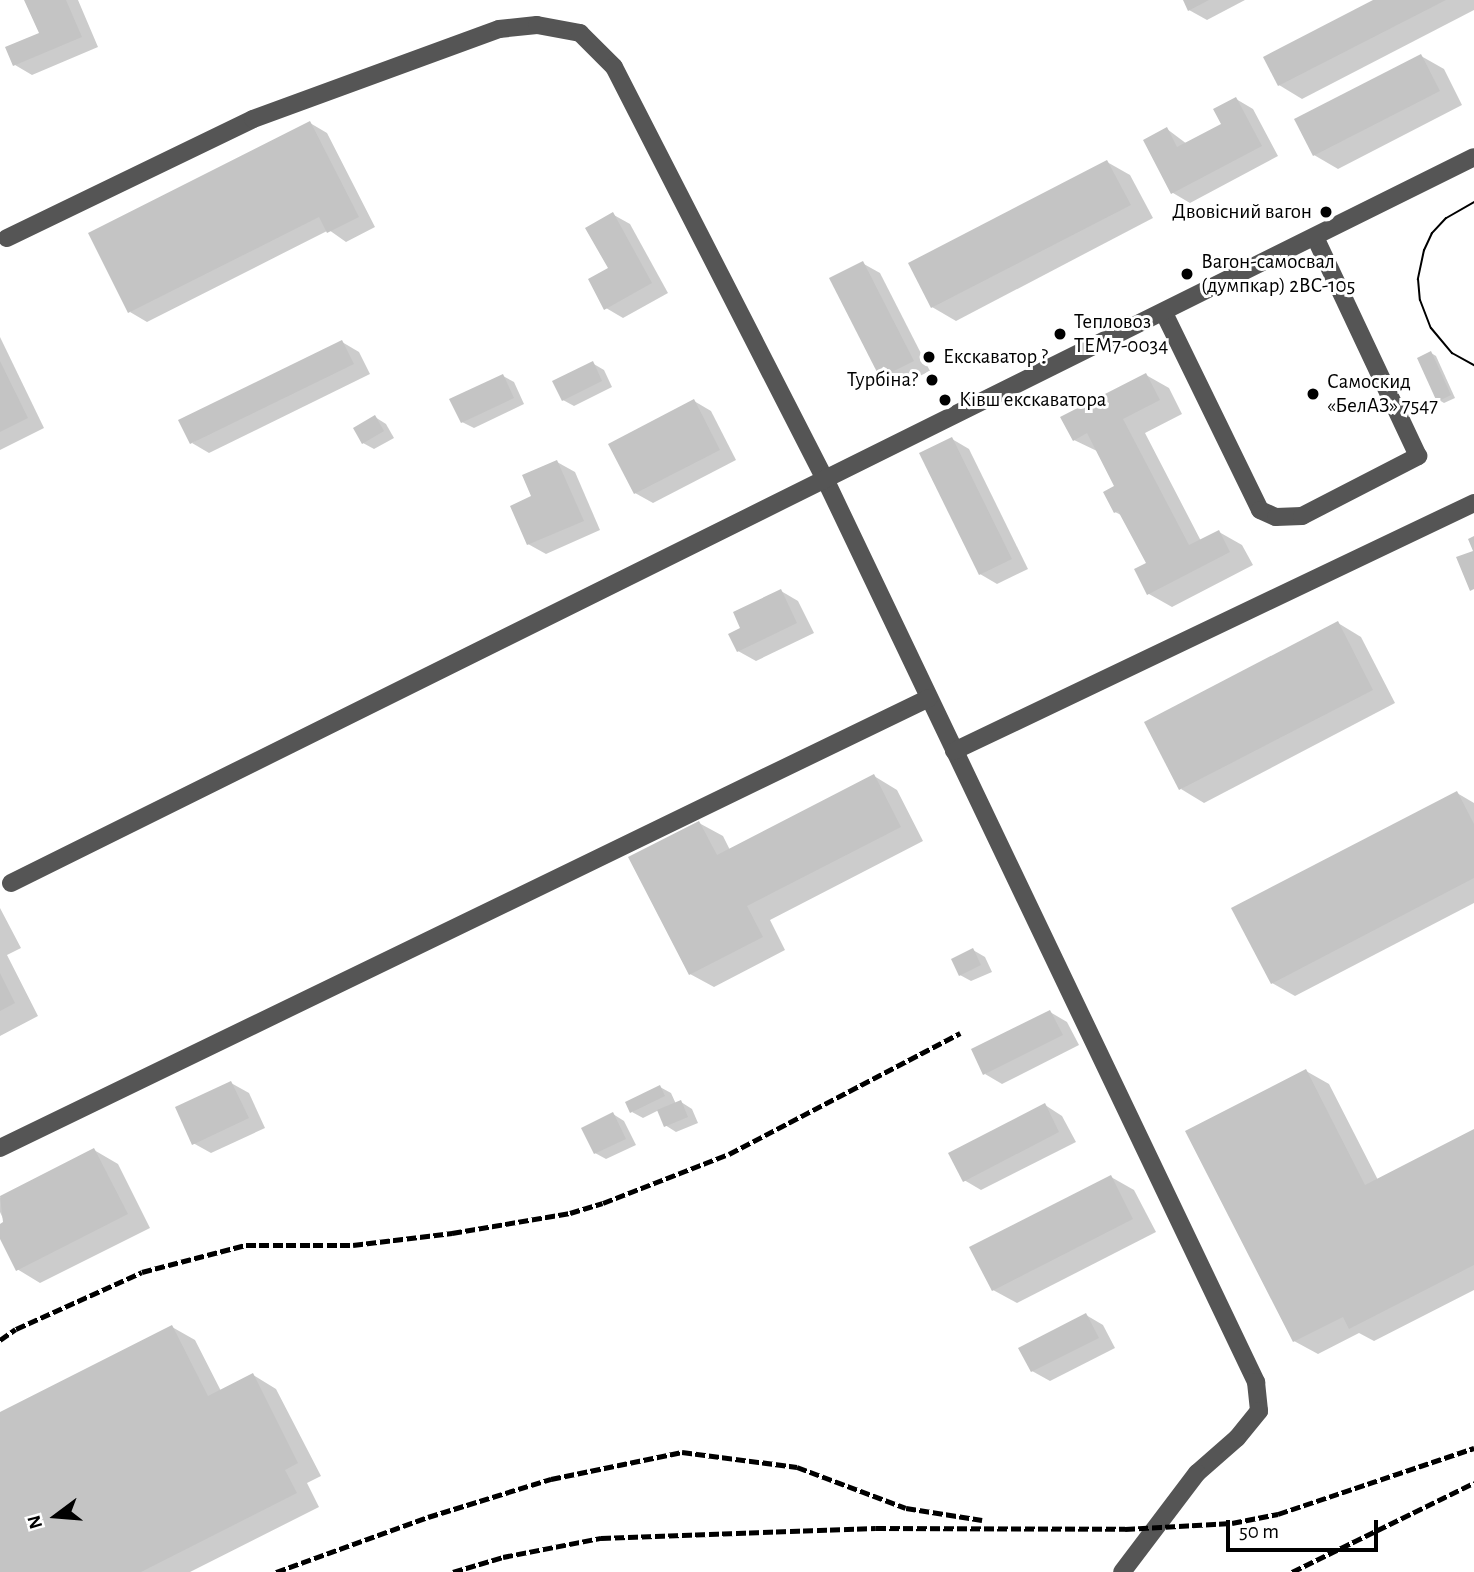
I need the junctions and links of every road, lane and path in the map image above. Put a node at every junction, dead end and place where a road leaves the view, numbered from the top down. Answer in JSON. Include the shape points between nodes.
{"nodes":[{"id":1,"x":1474,"y":157,"type":"edge"},
{"id":2,"x":1315,"y":237,"type":"junction"},
{"id":3,"x":7,"y":238,"type":"dead end"},
{"id":4,"x":1164,"y":313,"type":"junction"},
{"id":5,"x":825,"y":479,"type":"junction"},
{"id":6,"x":1474,"y":503,"type":"edge"},
{"id":7,"x":929,"y":698,"type":"junction"},
{"id":8,"x":954,"y":751,"type":"junction"},
{"id":9,"x":11,"y":883,"type":"dead end"},
{"id":10,"x":0,"y":1148,"type":"edge"},
{"id":11,"x":1122,"y":1572,"type":"edge"}],
"edges":[{"from":1,"to":2,"type":"lane"},
{"from":2,"to":4,"type":"lane"},
{"from":2,"to":4,"type":"lane","via":[[1418,456],[1302,516],[1276,517],[1261,510]]},
{"from":3,"to":5,"type":"lane","via":[[253,119],[499,29],[537,25],[580,33],[614,67]]},
{"from":4,"to":5,"type":"lane"},
{"from":5,"to":7,"type":"lane"},
{"from":5,"to":9,"type":"lane"},
{"from":6,"to":8,"type":"lane"},
{"from":7,"to":8,"type":"lane"},
{"from":7,"to":10,"type":"lane"},
{"from":8,"to":11,"type":"lane","via":[[1256,1382],[1259,1410],[1237,1438],[1197,1473]]}]}
